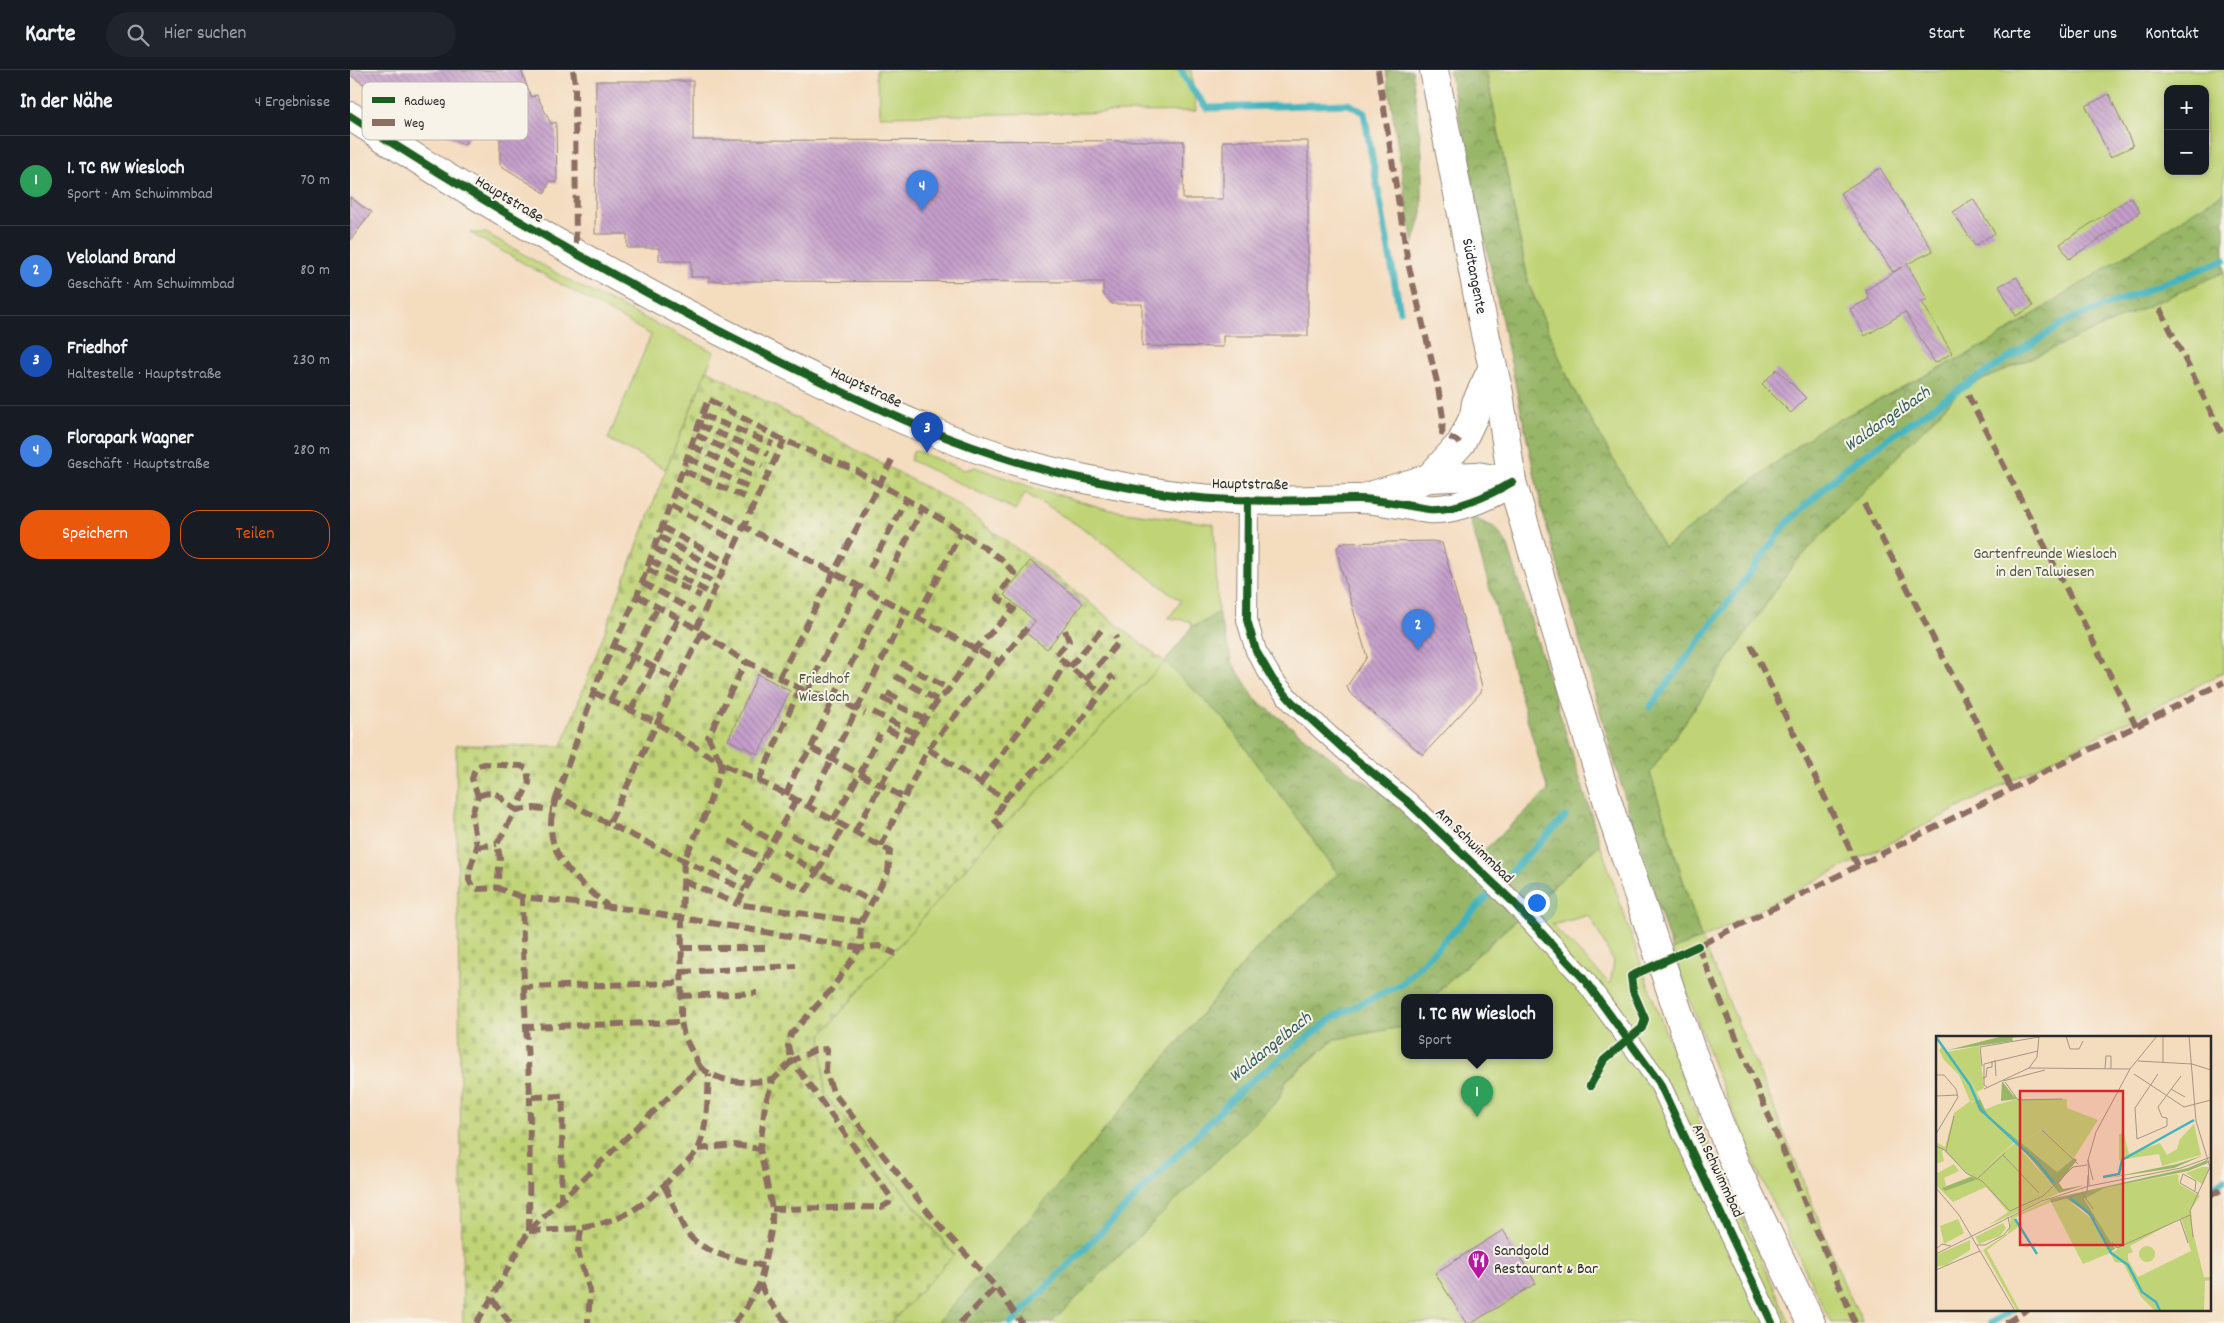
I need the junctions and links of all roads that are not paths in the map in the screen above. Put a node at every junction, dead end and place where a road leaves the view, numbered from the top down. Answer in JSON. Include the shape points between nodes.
{"nodes":[{"id":1,"x":1434,"y":70,"type":"edge"},
{"id":2,"x":350,"y":116,"type":"edge"},
{"id":3,"x":362,"y":124,"type":"edge"},
{"id":4,"x":387,"y":140,"type":"edge"},
{"id":5,"x":1493,"y":367,"type":"junction"},
{"id":6,"x":1429,"y":478,"type":"junction"},
{"id":7,"x":1512,"y":482,"type":"junction"},
{"id":8,"x":1363,"y":498,"type":"junction"},
{"id":9,"x":1248,"y":500,"type":"junction"},
{"id":10,"x":1772,"y":1323,"type":"edge"},
{"id":11,"x":1811,"y":1323,"type":"edge"}],
"edges":[{"from":1,"to":5,"type":"street","name":"Südtangente"},
{"from":2,"to":3,"type":"street","name":"Hauptstraße"},
{"from":4,"to":9,"type":"street","name":"Hauptstraße","via":[[471,194],[653,297],[852,397],[937,435],[1010,460],[1087,480],[1192,497]]},
{"from":5,"to":6,"type":"street","via":[[1461,443]]},
{"from":5,"to":7,"type":"street","name":"Südtangente"},
{"from":6,"to":7,"type":"street","name":"Hauptstraße","via":[[1477,476]]},
{"from":6,"to":8,"type":"street","name":"Hauptstraße"},
{"from":7,"to":8,"type":"street","name":"Hauptstraße","via":[[1483,499],[1434,509]]},
{"from":7,"to":11,"type":"street","name":"Südtangente","via":[[1614,823],[1690,1047],[1736,1166]]},
{"from":8,"to":9,"type":"street","name":"Hauptstraße"},
{"from":9,"to":10,"type":"street","name":"Am Schwimmbad","via":[[1246,620],[1256,651],[1273,680],[1348,754],[1406,800],[1512,901],[1583,978],[1659,1082]]}]}
